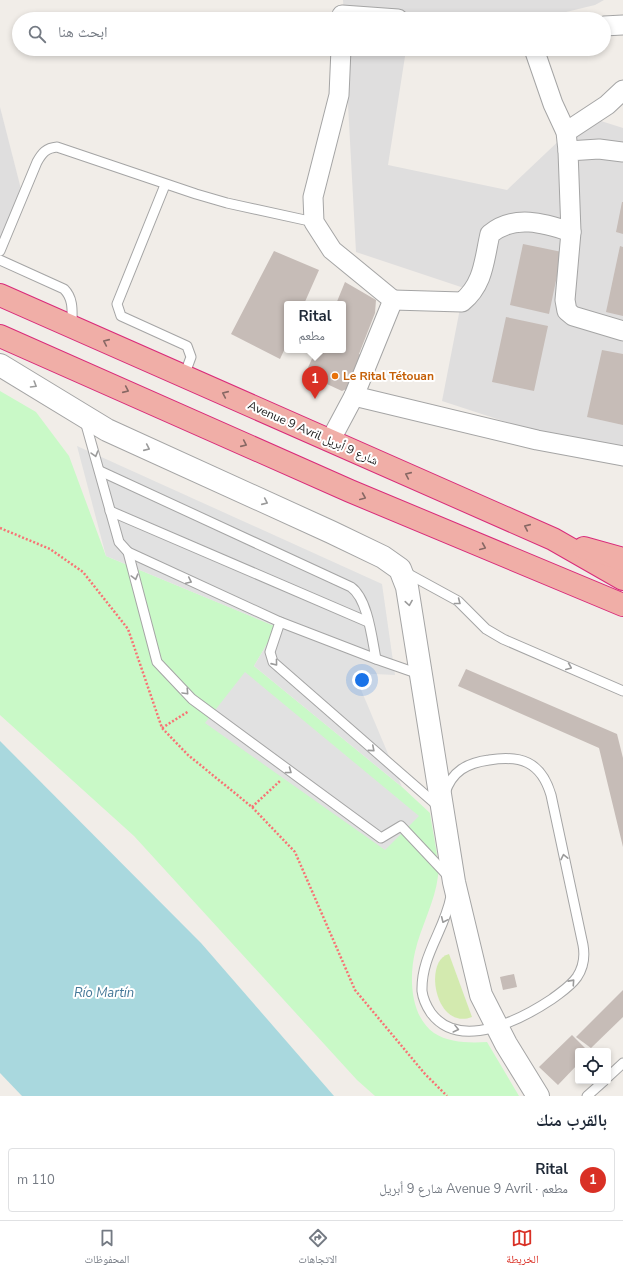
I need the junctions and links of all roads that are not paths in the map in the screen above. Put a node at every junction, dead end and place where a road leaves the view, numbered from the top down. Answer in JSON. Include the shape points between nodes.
{"nodes":[{"id":1,"x":341,"y":7,"type":"edge"},
{"id":2,"x":365,"y":12,"type":"edge"},
{"id":3,"x":623,"y":25,"type":"edge"},
{"id":4,"x":611,"y":26,"type":"edge"},
{"id":5,"x":341,"y":56,"type":"edge"},
{"id":6,"x":536,"y":56,"type":"edge"},
{"id":7,"x":623,"y":90,"type":"edge"},
{"id":8,"x":566,"y":132,"type":"junction"},
{"id":9,"x":568,"y":151,"type":"junction"},
{"id":10,"x":623,"y":152,"type":"edge"},
{"id":11,"x":165,"y":184,"type":"junction"},
{"id":12,"x":314,"y":222,"type":"junction"},
{"id":13,"x":571,"y":232,"type":"junction"},
{"id":14,"x":0,"y":251,"type":"edge"},
{"id":15,"x":0,"y":260,"type":"edge"},
{"id":16,"x":0,"y":295,"type":"edge"},
{"id":17,"x":393,"y":300,"type":"junction"},
{"id":18,"x":72,"y":327,"type":"junction"},
{"id":19,"x":623,"y":331,"type":"edge"},
{"id":20,"x":0,"y":336,"type":"edge"},
{"id":21,"x":0,"y":365,"type":"edge"},
{"id":22,"x":184,"y":376,"type":"junction"},
{"id":23,"x":354,"y":396,"type":"junction"},
{"id":24,"x":84,"y":417,"type":"junction"},
{"id":25,"x":330,"y":441,"type":"junction"},
{"id":26,"x":623,"y":456,"type":"edge"},
{"id":27,"x":100,"y":471,"type":"junction"},
{"id":28,"x":110,"y":510,"type":"junction"},
{"id":29,"x":553,"y":539,"type":"junction"},
{"id":30,"x":128,"y":552,"type":"junction"},
{"id":31,"x":623,"y":559,"type":"edge"},
{"id":32,"x":400,"y":569,"type":"junction"},
{"id":33,"x":560,"y":579,"type":"junction"},
{"id":34,"x":623,"y":579,"type":"edge"},
{"id":35,"x":623,"y":605,"type":"edge"},
{"id":36,"x":623,"y":618,"type":"edge"},
{"id":37,"x":280,"y":622,"type":"junction"},
{"id":38,"x":368,"y":622,"type":"junction"},
{"id":39,"x":376,"y":659,"type":"junction"},
{"id":40,"x":421,"y":674,"type":"junction"},
{"id":41,"x":623,"y":691,"type":"edge"},
{"id":42,"x":442,"y":810,"type":"junction"},
{"id":43,"x":454,"y":882,"type":"junction"},
{"id":44,"x":497,"y":1028,"type":"junction"},
{"id":45,"x":623,"y":1063,"type":"edge"},
{"id":46,"x":611,"y":1074,"type":"edge"},
{"id":47,"x":601,"y":1084,"type":"edge"},
{"id":48,"x":538,"y":1096,"type":"edge"},
{"id":49,"x":587,"y":1096,"type":"edge"}],
"edges":[{"from":1,"to":2,"type":"street"},
{"from":3,"to":4,"type":"street"},
{"from":5,"to":12,"type":"street","via":[[338,95],[313,197]]},
{"from":6,"to":8,"type":"street"},
{"from":7,"to":8,"type":"street","via":[[607,105]]},
{"from":8,"to":9,"type":"street"},
{"from":9,"to":10,"type":"street","via":[[599,149]]},
{"from":9,"to":13,"type":"street"},
{"from":11,"to":12,"type":"lane","via":[[227,203]]},
{"from":11,"to":14,"type":"lane","via":[[50,147],[42,153],[37,162]]},
{"from":11,"to":22,"type":"lane","via":[[117,304],[121,316],[187,346],[191,357]]},
{"from":12,"to":17,"type":"street","via":[[332,250]]},
{"from":13,"to":17,"type":"street","via":[[544,223],[515,222],[499,226],[490,234],[484,266],[474,293],[462,302]]},
{"from":13,"to":19,"type":"street","via":[[564,300],[567,311],[581,319]]},
{"from":15,"to":18,"type":"lane","via":[[52,283],[69,294],[72,302]]},
{"from":16,"to":18,"type":"highway","name":"Avenue 9 Avril شارع 9 أبريل"},
{"from":17,"to":23,"type":"street"},
{"from":22,"to":18,"type":"highway","name":"Avenue 9 Avril شارع 9 أبريل","one_way":true},
{"from":20,"to":33,"type":"highway","one_way":true,"via":[[350,491]]},
{"from":21,"to":24,"type":"street","one_way":true},
{"from":25,"to":22,"type":"highway","name":"Avenue 9 Avril شارع 9 أبريل","one_way":true},
{"from":23,"to":25,"type":"street"},
{"from":23,"to":26,"type":"street","via":[[537,440]]},
{"from":24,"to":27,"type":"lane","one_way":true},
{"from":24,"to":32,"type":"street","one_way":true,"via":[[107,430],[383,557]]},
{"from":29,"to":25,"type":"highway","name":"Avenue 9 Avril شارع 9 أبريل","one_way":true},
{"from":27,"to":28,"type":"lane"},
{"from":27,"to":38,"type":"lane","via":[[351,587],[359,594]]},
{"from":28,"to":30,"type":"lane","via":[[119,542]]},
{"from":28,"to":38,"type":"lane"},
{"from":29,"to":31,"type":"highway"},
{"from":29,"to":34,"type":"highway","name":"Avenue 9 Avril شارع 9 أبريل"},
{"from":30,"to":37,"type":"lane","one_way":true},
{"from":30,"to":43,"type":"lane","one_way":true,"via":[[157,662],[199,705],[381,838],[401,826]]},
{"from":32,"to":40,"type":"street","one_way":true,"via":[[407,587]]},
{"from":32,"to":41,"type":"lane","one_way":true,"via":[[458,601],[486,629],[503,639]]},
{"from":33,"to":35,"type":"highway"},
{"from":33,"to":36,"type":"highway"},
{"from":37,"to":39,"type":"lane"},
{"from":37,"to":42,"type":"lane","one_way":true,"via":[[270,652],[273,662]]},
{"from":38,"to":39,"type":"lane"},
{"from":39,"to":40,"type":"lane"},
{"from":40,"to":42,"type":"street"},
{"from":42,"to":43,"type":"street"},
{"from":44,"to":42,"type":"lane","one_way":true,"via":[[530,1014],[566,989],[576,978],[584,959],[551,794],[541,773],[529,763],[506,757],[473,762],[460,769],[449,781]]},
{"from":43,"to":44,"type":"street","via":[[482,996]]},
{"from":43,"to":44,"type":"lane","one_way":true,"via":[[447,913],[426,960],[422,993],[435,1018],[447,1026],[460,1030]]},
{"from":44,"to":48,"type":"street"},
{"from":45,"to":46,"type":"lane"},
{"from":47,"to":49,"type":"lane"}]}
